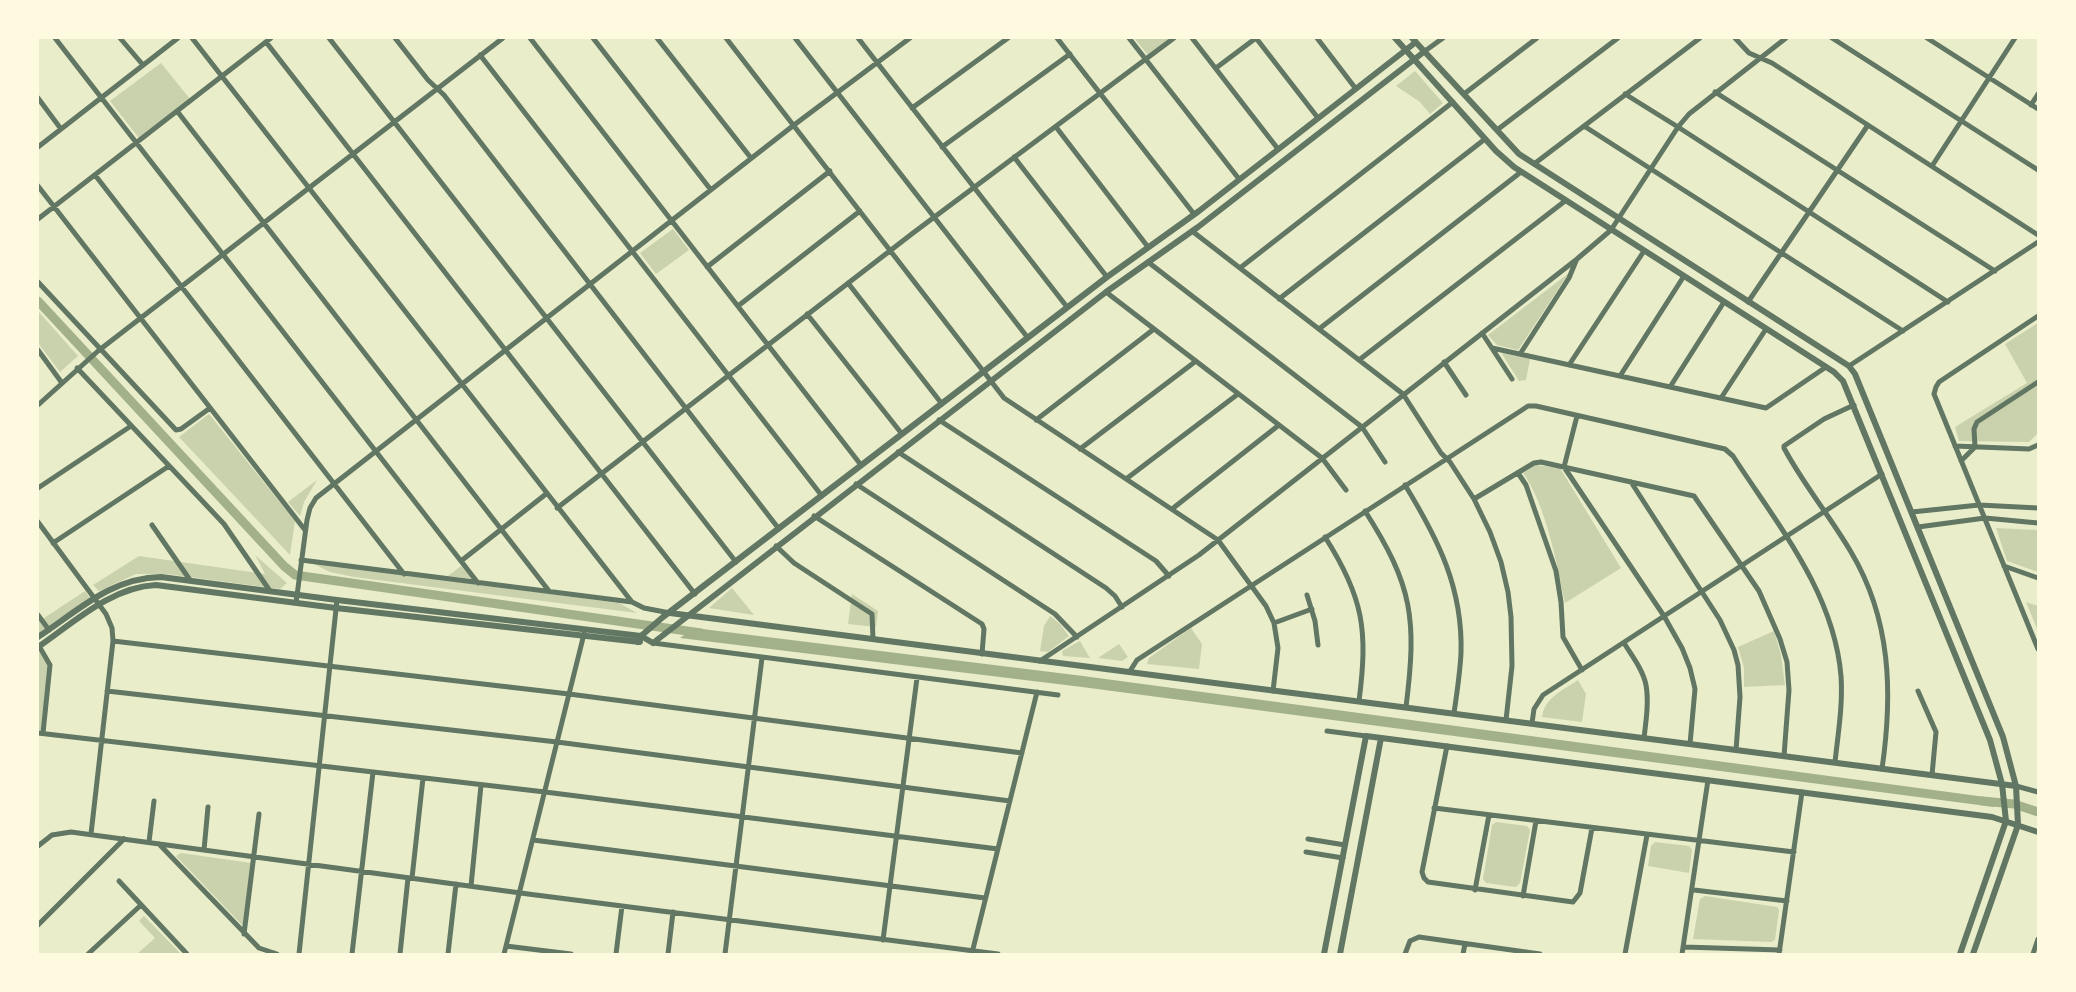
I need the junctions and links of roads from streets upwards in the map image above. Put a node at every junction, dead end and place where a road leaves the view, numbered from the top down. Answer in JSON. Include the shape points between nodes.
{"nodes":[{"id":1,"x":55,"y":38,"type":"edge"},
{"id":2,"x":120,"y":38,"type":"edge"},
{"id":3,"x":178,"y":38,"type":"edge"},
{"id":4,"x":192,"y":38,"type":"edge"},
{"id":5,"x":329,"y":38,"type":"edge"},
{"id":6,"x":405,"y":38,"type":"edge"},
{"id":7,"x":503,"y":38,"type":"edge"},
{"id":8,"x":530,"y":38,"type":"edge"},
{"id":9,"x":593,"y":38,"type":"edge"},
{"id":10,"x":657,"y":38,"type":"edge"},
{"id":11,"x":726,"y":38,"type":"edge"},
{"id":12,"x":795,"y":38,"type":"edge"},
{"id":13,"x":858,"y":38,"type":"edge"},
{"id":14,"x":910,"y":38,"type":"edge"},
{"id":15,"x":1008,"y":38,"type":"edge"},
{"id":16,"x":1057,"y":38,"type":"edge"},
{"id":17,"x":1128,"y":38,"type":"edge"},
{"id":18,"x":1174,"y":38,"type":"edge"},
{"id":19,"x":1192,"y":38,"type":"edge"},
{"id":20,"x":1256,"y":38,"type":"edge"},
{"id":21,"x":1317,"y":38,"type":"edge"},
{"id":22,"x":1395,"y":38,"type":"edge"},
{"id":23,"x":1443,"y":38,"type":"edge"},
{"id":24,"x":1537,"y":38,"type":"edge"},
{"id":25,"x":1618,"y":38,"type":"edge"},
{"id":26,"x":1700,"y":38,"type":"edge"},
{"id":27,"x":1735,"y":38,"type":"edge"},
{"id":28,"x":1786,"y":38,"type":"edge"},
{"id":29,"x":1832,"y":38,"type":"edge"},
{"id":30,"x":1927,"y":38,"type":"edge"},
{"id":31,"x":2015,"y":38,"type":"edge"},
{"id":32,"x":1417,"y":39,"type":"edge"},
{"id":33,"x":269,"y":40,"type":"edge"},
{"id":34,"x":397,"y":40,"type":"edge"},
{"id":35,"x":1406,"y":50,"type":"junction"},
{"id":36,"x":1425,"y":51,"type":"junction"},
{"id":37,"x":1070,"y":54,"type":"junction"},
{"id":38,"x":480,"y":55,"type":"junction"},
{"id":39,"x":1759,"y":58,"type":"junction"},
{"id":40,"x":1146,"y":59,"type":"junction"},
{"id":41,"x":1414,"y":59,"type":"junction"},
{"id":42,"x":877,"y":62,"type":"junction"},
{"id":43,"x":143,"y":65,"type":"junction"},
{"id":44,"x":1216,"y":69,"type":"junction"},
{"id":45,"x":222,"y":76,"type":"junction"},
{"id":46,"x":1989,"y":78,"type":"junction"},
{"id":47,"x":438,"y":88,"type":"junction"},
{"id":48,"x":1356,"y":88,"type":"junction"},
{"id":49,"x":837,"y":92,"type":"junction"},
{"id":50,"x":1715,"y":92,"type":"junction"},
{"id":51,"x":1100,"y":94,"type":"junction"},
{"id":52,"x":1464,"y":94,"type":"junction"},
{"id":53,"x":1625,"y":94,"type":"junction"},
{"id":54,"x":2038,"y":94,"type":"edge"},
{"id":55,"x":38,"y":98,"type":"edge"},
{"id":56,"x":101,"y":98,"type":"junction"},
{"id":57,"x":1453,"y":102,"type":"junction"},
{"id":58,"x":2031,"y":105,"type":"junction"},
{"id":59,"x":912,"y":108,"type":"junction"},
{"id":60,"x":2038,"y":109,"type":"edge"},
{"id":61,"x":177,"y":111,"type":"junction"},
{"id":62,"x":1318,"y":118,"type":"junction"},
{"id":63,"x":1961,"y":121,"type":"junction"},
{"id":64,"x":394,"y":122,"type":"junction"},
{"id":65,"x":794,"y":125,"type":"junction"},
{"id":66,"x":1868,"y":125,"type":"junction"},
{"id":67,"x":1584,"y":126,"type":"junction"},
{"id":68,"x":1056,"y":127,"type":"junction"},
{"id":69,"x":1678,"y":127,"type":"junction"},
{"id":70,"x":61,"y":129,"type":"junction"},
{"id":71,"x":1497,"y":130,"type":"junction"},
{"id":72,"x":1485,"y":139,"type":"junction"},
{"id":73,"x":136,"y":142,"type":"junction"},
{"id":74,"x":38,"y":147,"type":"edge"},
{"id":75,"x":942,"y":147,"type":"junction"},
{"id":76,"x":1278,"y":149,"type":"junction"},
{"id":77,"x":353,"y":153,"type":"junction"},
{"id":78,"x":1014,"y":157,"type":"junction"},
{"id":79,"x":751,"y":158,"type":"junction"},
{"id":80,"x":1534,"y":164,"type":"junction"},
{"id":81,"x":1932,"y":166,"type":"junction"},
{"id":82,"x":1651,"y":169,"type":"junction"},
{"id":83,"x":1837,"y":170,"type":"junction"},
{"id":84,"x":2038,"y":170,"type":"edge"},
{"id":85,"x":830,"y":171,"type":"junction"},
{"id":86,"x":1521,"y":172,"type":"junction"},
{"id":87,"x":95,"y":175,"type":"junction"},
{"id":88,"x":1239,"y":179,"type":"junction"},
{"id":89,"x":38,"y":186,"type":"edge"},
{"id":90,"x":973,"y":187,"type":"junction"},
{"id":91,"x":308,"y":188,"type":"junction"},
{"id":92,"x":711,"y":190,"type":"junction"},
{"id":93,"x":1565,"y":201,"type":"junction"},
{"id":94,"x":53,"y":207,"type":"junction"},
{"id":95,"x":860,"y":211,"type":"junction"},
{"id":96,"x":1809,"y":212,"type":"junction"},
{"id":97,"x":1194,"y":214,"type":"junction"},
{"id":98,"x":934,"y":217,"type":"junction"},
{"id":99,"x":1619,"y":218,"type":"junction"},
{"id":100,"x":38,"y":219,"type":"edge"},
{"id":101,"x":671,"y":221,"type":"junction"},
{"id":102,"x":263,"y":223,"type":"junction"},
{"id":103,"x":1611,"y":230,"type":"junction"},
{"id":104,"x":1192,"y":231,"type":"junction"},
{"id":105,"x":2038,"y":235,"type":"edge"},
{"id":106,"x":2038,"y":242,"type":"edge"},
{"id":107,"x":1148,"y":247,"type":"junction"},
{"id":108,"x":891,"y":249,"type":"junction"},
{"id":109,"x":1644,"y":251,"type":"junction"},
{"id":110,"x":632,"y":252,"type":"junction"},
{"id":111,"x":1782,"y":253,"type":"junction"},
{"id":112,"x":223,"y":254,"type":"junction"},
{"id":113,"x":1577,"y":259,"type":"junction"},
{"id":114,"x":1148,"y":262,"type":"junction"},
{"id":115,"x":707,"y":267,"type":"junction"},
{"id":116,"x":1240,"y":268,"type":"junction"},
{"id":117,"x":1995,"y":271,"type":"junction"},
{"id":118,"x":1684,"y":276,"type":"junction"},
{"id":119,"x":1107,"y":277,"type":"junction"},
{"id":120,"x":38,"y":282,"type":"edge"},
{"id":121,"x":848,"y":283,"type":"junction"},
{"id":122,"x":590,"y":284,"type":"junction"},
{"id":123,"x":182,"y":286,"type":"junction"},
{"id":124,"x":1106,"y":292,"type":"junction"},
{"id":125,"x":1280,"y":299,"type":"junction"},
{"id":126,"x":1724,"y":302,"type":"junction"},
{"id":127,"x":1748,"y":302,"type":"junction"},
{"id":128,"x":1948,"y":302,"type":"junction"},
{"id":129,"x":738,"y":306,"type":"junction"},
{"id":130,"x":1067,"y":308,"type":"junction"},
{"id":131,"x":807,"y":314,"type":"junction"},
{"id":132,"x":2038,"y":316,"type":"edge"},
{"id":133,"x":547,"y":318,"type":"junction"},
{"id":134,"x":140,"y":319,"type":"junction"},
{"id":135,"x":1154,"y":329,"type":"junction"},
{"id":136,"x":1319,"y":329,"type":"junction"},
{"id":137,"x":1766,"y":329,"type":"junction"},
{"id":138,"x":1904,"y":331,"type":"junction"},
{"id":139,"x":1482,"y":333,"type":"junction"},
{"id":140,"x":1028,"y":338,"type":"junction"},
{"id":141,"x":768,"y":345,"type":"junction"},
{"id":142,"x":1492,"y":348,"type":"junction"},
{"id":143,"x":38,"y":350,"type":"edge"},
{"id":144,"x":99,"y":350,"type":"junction"},
{"id":145,"x":506,"y":350,"type":"junction"},
{"id":146,"x":1520,"y":354,"type":"junction"},
{"id":147,"x":1359,"y":360,"type":"junction"},
{"id":148,"x":1196,"y":361,"type":"junction"},
{"id":149,"x":1444,"y":362,"type":"junction"},
{"id":150,"x":1569,"y":365,"type":"junction"},
{"id":151,"x":80,"y":366,"type":"junction"},
{"id":152,"x":1849,"y":366,"type":"junction"},
{"id":153,"x":1826,"y":367,"type":"junction"},
{"id":154,"x":984,"y":371,"type":"junction"},
{"id":155,"x":728,"y":376,"type":"junction"},
{"id":156,"x":1620,"y":376,"type":"junction"},
{"id":157,"x":1512,"y":379,"type":"dead end"},
{"id":158,"x":991,"y":382,"type":"junction"},
{"id":159,"x":2038,"y":382,"type":"edge"},
{"id":160,"x":62,"y":383,"type":"junction"},
{"id":161,"x":461,"y":385,"type":"junction"},
{"id":162,"x":1670,"y":387,"type":"junction"},
{"id":163,"x":1238,"y":393,"type":"junction"},
{"id":164,"x":1403,"y":394,"type":"junction"},
{"id":165,"x":1466,"y":395,"type":"dead end"},
{"id":166,"x":1721,"y":398,"type":"junction"},
{"id":167,"x":942,"y":404,"type":"junction"},
{"id":168,"x":38,"y":405,"type":"edge"},
{"id":169,"x":1854,"y":405,"type":"junction"},
{"id":170,"x":210,"y":408,"type":"junction"},
{"id":171,"x":686,"y":409,"type":"junction"},
{"id":172,"x":1577,"y":416,"type":"junction"},
{"id":173,"x":416,"y":420,"type":"junction"},
{"id":174,"x":939,"y":420,"type":"junction"},
{"id":175,"x":1036,"y":420,"type":"junction"},
{"id":176,"x":1279,"y":425,"type":"junction"},
{"id":177,"x":131,"y":426,"type":"junction"},
{"id":178,"x":1362,"y":427,"type":"junction"},
{"id":179,"x":902,"y":434,"type":"junction"},
{"id":180,"x":643,"y":442,"type":"junction"},
{"id":181,"x":2038,"y":445,"type":"edge"},
{"id":182,"x":1955,"y":446,"type":"junction"},
{"id":183,"x":1975,"y":447,"type":"junction"},
{"id":184,"x":1080,"y":449,"type":"junction"},
{"id":185,"x":376,"y":451,"type":"junction"},
{"id":186,"x":898,"y":452,"type":"junction"},
{"id":187,"x":1322,"y":458,"type":"junction"},
{"id":188,"x":1446,"y":458,"type":"junction"},
{"id":189,"x":1961,"y":461,"type":"junction"},
{"id":190,"x":1385,"y":462,"type":"dead end"},
{"id":191,"x":861,"y":465,"type":"junction"},
{"id":192,"x":169,"y":466,"type":"junction"},
{"id":193,"x":1564,"y":466,"type":"junction"},
{"id":194,"x":1518,"y":472,"type":"junction"},
{"id":195,"x":602,"y":474,"type":"junction"},
{"id":196,"x":1882,"y":474,"type":"junction"},
{"id":197,"x":1126,"y":479,"type":"junction"},
{"id":198,"x":1631,"y":482,"type":"junction"},
{"id":199,"x":334,"y":483,"type":"junction"},
{"id":200,"x":856,"y":484,"type":"junction"},
{"id":201,"x":1406,"y":485,"type":"junction"},
{"id":202,"x":38,"y":488,"type":"edge"},
{"id":203,"x":1346,"y":490,"type":"dead end"},
{"id":204,"x":546,"y":494,"type":"junction"},
{"id":205,"x":822,"y":496,"type":"junction"},
{"id":206,"x":1474,"y":499,"type":"junction"},
{"id":207,"x":1979,"y":505,"type":"junction"},
{"id":208,"x":557,"y":508,"type":"junction"},
{"id":209,"x":2038,"y":508,"type":"edge"},
{"id":210,"x":1172,"y":509,"type":"junction"},
{"id":211,"x":1365,"y":511,"type":"junction"},
{"id":212,"x":1824,"y":512,"type":"junction"},
{"id":213,"x":1912,"y":513,"type":"junction"},
{"id":214,"x":814,"y":516,"type":"junction"},
{"id":215,"x":1984,"y":518,"type":"junction"},
{"id":216,"x":38,"y":522,"type":"edge"},
{"id":217,"x":2038,"y":523,"type":"edge"},
{"id":218,"x":152,"y":525,"type":"dead end"},
{"id":219,"x":1918,"y":527,"type":"junction"},
{"id":220,"x":501,"y":529,"type":"junction"},
{"id":221,"x":779,"y":529,"type":"junction"},
{"id":222,"x":305,"y":530,"type":"junction"},
{"id":223,"x":1325,"y":537,"type":"junction"},
{"id":224,"x":1785,"y":537,"type":"junction"},
{"id":225,"x":1218,"y":540,"type":"junction"},
{"id":226,"x":53,"y":543,"type":"junction"},
{"id":227,"x":776,"y":546,"type":"junction"},
{"id":228,"x":461,"y":561,"type":"junction"},
{"id":229,"x":736,"y":562,"type":"junction"},
{"id":230,"x":301,"y":563,"type":"junction"},
{"id":231,"x":1742,"y":565,"type":"junction"},
{"id":232,"x":2004,"y":566,"type":"junction"},
{"id":233,"x":404,"y":573,"type":"junction"},
{"id":234,"x":1169,"y":576,"type":"junction"},
{"id":235,"x":2038,"y":578,"type":"edge"},
{"id":236,"x":190,"y":580,"type":"junction"},
{"id":237,"x":478,"y":583,"type":"junction"},
{"id":238,"x":1251,"y":585,"type":"junction"},
{"id":239,"x":270,"y":591,"type":"junction"},
{"id":240,"x":298,"y":591,"type":"junction"},
{"id":241,"x":549,"y":591,"type":"junction"},
{"id":242,"x":1702,"y":591,"type":"junction"},
{"id":243,"x":694,"y":594,"type":"junction"},
{"id":244,"x":1307,"y":595,"type":"dead end"},
{"id":245,"x":94,"y":598,"type":"junction"},
{"id":246,"x":337,"y":600,"type":"junction"},
{"id":247,"x":632,"y":602,"type":"junction"},
{"id":248,"x":296,"y":603,"type":"junction"},
{"id":249,"x":99,"y":605,"type":"junction"},
{"id":250,"x":1122,"y":607,"type":"junction"},
{"id":251,"x":336,"y":608,"type":"junction"},
{"id":252,"x":1312,"y":609,"type":"junction"},
{"id":253,"x":669,"y":613,"type":"junction"},
{"id":254,"x":38,"y":615,"type":"edge"},
{"id":255,"x":688,"y":615,"type":"junction"},
{"id":256,"x":1664,"y":616,"type":"junction"},
{"id":257,"x":1274,"y":623,"type":"junction"},
{"id":258,"x":49,"y":630,"type":"junction"},
{"id":259,"x":585,"y":632,"type":"junction"},
{"id":260,"x":641,"y":636,"type":"junction"},
{"id":261,"x":38,"y":637,"type":"edge"},
{"id":262,"x":1077,"y":637,"type":"junction"},
{"id":263,"x":873,"y":639,"type":"junction"},
{"id":264,"x":113,"y":641,"type":"junction"},
{"id":265,"x":653,"y":643,"type":"junction"},
{"id":266,"x":1624,"y":643,"type":"junction"},
{"id":267,"x":1318,"y":645,"type":"dead end"},
{"id":268,"x":38,"y":647,"type":"edge"},
{"id":269,"x":2038,"y":650,"type":"edge"},
{"id":270,"x":982,"y":654,"type":"junction"},
{"id":271,"x":762,"y":658,"type":"junction"},
{"id":272,"x":1040,"y":661,"type":"junction"},
{"id":273,"x":330,"y":666,"type":"junction"},
{"id":274,"x":1582,"y":670,"type":"junction"},
{"id":275,"x":1130,"y":671,"type":"junction"},
{"id":276,"x":917,"y":678,"type":"junction"},
{"id":277,"x":107,"y":691,"type":"junction"},
{"id":278,"x":1273,"y":691,"type":"junction"},
{"id":279,"x":1918,"y":692,"type":"dead end"},
{"id":280,"x":1037,"y":693,"type":"junction"},
{"id":281,"x":569,"y":694,"type":"junction"},
{"id":282,"x":1058,"y":695,"type":"dead end"},
{"id":283,"x":1359,"y":701,"type":"junction"},
{"id":284,"x":1406,"y":707,"type":"junction"},
{"id":285,"x":1454,"y":713,"type":"junction"},
{"id":286,"x":325,"y":716,"type":"junction"},
{"id":287,"x":754,"y":718,"type":"junction"},
{"id":288,"x":1506,"y":720,"type":"junction"},
{"id":289,"x":1532,"y":723,"type":"junction"},
{"id":290,"x":1327,"y":731,"type":"dead end"},
{"id":291,"x":40,"y":733,"type":"edge"},
{"id":292,"x":1366,"y":736,"type":"junction"},
{"id":293,"x":909,"y":738,"type":"junction"},
{"id":294,"x":1381,"y":738,"type":"junction"},
{"id":295,"x":1644,"y":738,"type":"junction"},
{"id":296,"x":102,"y":740,"type":"junction"},
{"id":297,"x":557,"y":742,"type":"junction"},
{"id":298,"x":1690,"y":744,"type":"junction"},
{"id":299,"x":1447,"y":746,"type":"junction"},
{"id":300,"x":1736,"y":750,"type":"junction"},
{"id":301,"x":1022,"y":753,"type":"junction"},
{"id":302,"x":1784,"y":756,"type":"junction"},
{"id":303,"x":1835,"y":762,"type":"junction"},
{"id":304,"x":319,"y":766,"type":"junction"},
{"id":305,"x":748,"y":767,"type":"junction"},
{"id":306,"x":1882,"y":769,"type":"junction"},
{"id":307,"x":374,"y":772,"type":"junction"},
{"id":308,"x":1932,"y":775,"type":"junction"},
{"id":309,"x":423,"y":778,"type":"junction"},
{"id":310,"x":1708,"y":780,"type":"junction"},
{"id":311,"x":2002,"y":784,"type":"junction"},
{"id":312,"x":482,"y":785,"type":"junction"},
{"id":313,"x":2016,"y":786,"type":"junction"},
{"id":314,"x":903,"y":787,"type":"junction"},
{"id":315,"x":545,"y":792,"type":"junction"},
{"id":316,"x":1802,"y":792,"type":"junction"},
{"id":317,"x":2038,"y":792,"type":"edge"},
{"id":318,"x":154,"y":801,"type":"dead end"},
{"id":319,"x":1010,"y":801,"type":"junction"},
{"id":320,"x":208,"y":807,"type":"dead end"},
{"id":321,"x":1434,"y":808,"type":"junction"},
{"id":322,"x":259,"y":814,"type":"dead end"},
{"id":323,"x":1489,"y":815,"type":"junction"},
{"id":324,"x":742,"y":817,"type":"junction"},
{"id":325,"x":1536,"y":821,"type":"junction"},
{"id":326,"x":2006,"y":821,"type":"junction"},
{"id":327,"x":2018,"y":825,"type":"junction"},
{"id":328,"x":1592,"y":828,"type":"junction"},
{"id":329,"x":2038,"y":832,"type":"edge"},
{"id":330,"x":91,"y":834,"type":"junction"},
{"id":331,"x":1647,"y":835,"type":"junction"},
{"id":332,"x":897,"y":836,"type":"junction"},
{"id":333,"x":124,"y":839,"type":"junction"},
{"id":334,"x":1308,"y":839,"type":"dead end"},
{"id":335,"x":533,"y":840,"type":"junction"},
{"id":336,"x":149,"y":842,"type":"junction"},
{"id":337,"x":1700,"y":842,"type":"junction"},
{"id":338,"x":159,"y":843,"type":"junction"},
{"id":339,"x":1345,"y":845,"type":"junction"},
{"id":340,"x":38,"y":846,"type":"edge"},
{"id":341,"x":998,"y":849,"type":"junction"},
{"id":342,"x":204,"y":850,"type":"junction"},
{"id":343,"x":1306,"y":852,"type":"dead end"},
{"id":344,"x":1794,"y":852,"type":"junction"},
{"id":345,"x":255,"y":857,"type":"junction"},
{"id":346,"x":1343,"y":858,"type":"junction"},
{"id":347,"x":309,"y":864,"type":"junction"},
{"id":348,"x":736,"y":866,"type":"junction"},
{"id":349,"x":362,"y":871,"type":"junction"},
{"id":350,"x":410,"y":878,"type":"junction"},
{"id":351,"x":119,"y":881,"type":"dead end"},
{"id":352,"x":456,"y":884,"type":"junction"},
{"id":353,"x":471,"y":886,"type":"junction"},
{"id":354,"x":890,"y":886,"type":"junction"},
{"id":355,"x":1474,"y":890,"type":"junction"},
{"id":356,"x":1694,"y":890,"type":"junction"},
{"id":357,"x":520,"y":893,"type":"junction"},
{"id":358,"x":1523,"y":896,"type":"junction"},
{"id":359,"x":986,"y":898,"type":"junction"},
{"id":360,"x":1786,"y":901,"type":"junction"},
{"id":361,"x":141,"y":905,"type":"junction"},
{"id":362,"x":622,"y":906,"type":"junction"},
{"id":363,"x":674,"y":912,"type":"junction"},
{"id":364,"x":729,"y":920,"type":"junction"},
{"id":365,"x":38,"y":925,"type":"edge"},
{"id":366,"x":244,"y":934,"type":"junction"},
{"id":367,"x":883,"y":939,"type":"junction"},
{"id":368,"x":2038,"y":939,"type":"edge"},
{"id":369,"x":1464,"y":944,"type":"junction"},
{"id":370,"x":506,"y":946,"type":"junction"},
{"id":371,"x":1684,"y":947,"type":"junction"},
{"id":372,"x":1779,"y":952,"type":"edge"},
{"id":373,"x":972,"y":953,"type":"edge"},
{"id":374,"x":1517,"y":953,"type":"edge"},
{"id":375,"x":88,"y":954,"type":"edge"},
{"id":376,"x":187,"y":954,"type":"edge"},
{"id":377,"x":277,"y":954,"type":"edge"},
{"id":378,"x":299,"y":954,"type":"edge"},
{"id":379,"x":352,"y":954,"type":"edge"},
{"id":380,"x":400,"y":954,"type":"edge"},
{"id":381,"x":448,"y":954,"type":"edge"},
{"id":382,"x":504,"y":954,"type":"edge"},
{"id":383,"x":571,"y":954,"type":"edge"},
{"id":384,"x":616,"y":954,"type":"edge"},
{"id":385,"x":668,"y":954,"type":"edge"},
{"id":386,"x":725,"y":954,"type":"edge"},
{"id":387,"x":998,"y":954,"type":"edge"},
{"id":388,"x":1324,"y":954,"type":"edge"},
{"id":389,"x":1340,"y":954,"type":"edge"},
{"id":390,"x":1406,"y":954,"type":"edge"},
{"id":391,"x":1462,"y":954,"type":"edge"},
{"id":392,"x":1540,"y":954,"type":"edge"},
{"id":393,"x":1625,"y":954,"type":"edge"},
{"id":394,"x":1682,"y":954,"type":"edge"},
{"id":395,"x":1960,"y":954,"type":"edge"},
{"id":396,"x":1973,"y":954,"type":"edge"},
{"id":397,"x":2033,"y":954,"type":"edge"}],
"edges":[{"from":1,"to":56,"type":"street"},
{"from":2,"to":43,"type":"street"},
{"from":3,"to":43,"type":"street"},
{"from":4,"to":45,"type":"street"},
{"from":5,"to":64,"type":"street"},
{"from":6,"to":34,"type":"street"},
{"from":7,"to":38,"type":"street"},
{"from":8,"to":101,"type":"street"},
{"from":9,"to":92,"type":"street"},
{"from":10,"to":79,"type":"street"},
{"from":11,"to":65,"type":"street"},
{"from":12,"to":49,"type":"street"},
{"from":13,"to":42,"type":"street"},
{"from":14,"to":42,"type":"street"},
{"from":15,"to":59,"type":"street"},
{"from":16,"to":37,"type":"street"},
{"from":17,"to":40,"type":"street"},
{"from":18,"to":40,"type":"street"},
{"from":19,"to":44,"type":"street"},
{"from":20,"to":44,"type":"street"},
{"from":20,"to":62,"type":"street"},
{"from":21,"to":48,"type":"street"},
{"from":22,"to":35,"type":"street"},
{"from":23,"to":36,"type":"street"},
{"from":24,"to":52,"type":"street"},
{"from":25,"to":71,"type":"street"},
{"from":26,"to":53,"type":"street"},
{"from":27,"to":39,"type":"street"},
{"from":28,"to":39,"type":"street"},
{"from":29,"to":63,"type":"street"},
{"from":30,"to":46,"type":"street"},
{"from":31,"to":46,"type":"street"},
{"from":32,"to":35,"type":"street"},
{"from":32,"to":36,"type":"street"},
{"from":33,"to":45,"type":"street"},
{"from":33,"to":77,"type":"street"},
{"from":34,"to":47,"type":"street"},
{"from":35,"to":41,"type":"street"},
{"from":35,"to":48,"type":"street"},
{"from":36,"to":41,"type":"street"},
{"from":36,"to":52,"type":"street"},
{"from":37,"to":51,"type":"street"},
{"from":37,"to":75,"type":"street"},
{"from":38,"to":47,"type":"street"},
{"from":38,"to":110,"type":"street"},
{"from":39,"to":50,"type":"street"},
{"from":39,"to":66,"type":"street"},
{"from":40,"to":51,"type":"street"},
{"from":40,"to":88,"type":"street"},
{"from":41,"to":57,"type":"street"},
{"from":41,"to":104,"type":"street"},
{"from":42,"to":49,"type":"street"},
{"from":42,"to":59,"type":"street"},
{"from":43,"to":56,"type":"street"},
{"from":44,"to":76,"type":"street"},
{"from":45,"to":61,"type":"street"},
{"from":45,"to":91,"type":"street"},
{"from":46,"to":58,"type":"street"},
{"from":46,"to":63,"type":"street"},
{"from":47,"to":64,"type":"street"},
{"from":47,"to":122,"type":"street"},
{"from":48,"to":62,"type":"street"},
{"from":49,"to":65,"type":"street"},
{"from":49,"to":98,"type":"street"},
{"from":50,"to":69,"type":"street"},
{"from":50,"to":83,"type":"street"},
{"from":51,"to":68,"type":"street"},
{"from":51,"to":97,"type":"street"},
{"from":52,"to":71,"type":"street"},
{"from":53,"to":67,"type":"street"},
{"from":53,"to":69,"type":"street"},
{"from":54,"to":58,"type":"street"},
{"from":55,"to":70,"type":"street"},
{"from":56,"to":70,"type":"street"},
{"from":56,"to":73,"type":"street"},
{"from":57,"to":72,"type":"street"},
{"from":57,"to":116,"type":"street"},
{"from":58,"to":60,"type":"street"},
{"from":59,"to":75,"type":"street"},
{"from":61,"to":73,"type":"street"},
{"from":61,"to":102,"type":"street"},
{"from":62,"to":76,"type":"street"},
{"from":63,"to":81,"type":"street"},
{"from":63,"to":84,"type":"street"},
{"from":64,"to":77,"type":"street"},
{"from":64,"to":133,"type":"street"},
{"from":65,"to":79,"type":"street"},
{"from":65,"to":85,"type":"street"},
{"from":66,"to":81,"type":"street"},
{"from":66,"to":83,"type":"street"},
{"from":67,"to":80,"type":"street"},
{"from":67,"to":82,"type":"street"},
{"from":68,"to":78,"type":"street"},
{"from":68,"to":107,"type":"street"},
{"from":69,"to":82,"type":"street"},
{"from":69,"to":96,"type":"street"},
{"from":70,"to":74,"type":"street"},
{"from":71,"to":80,"type":"street"},
{"from":72,"to":86,"type":"street"},
{"from":72,"to":125,"type":"street"},
{"from":73,"to":87,"type":"street"},
{"from":73,"to":112,"type":"street"},
{"from":75,"to":90,"type":"street"},
{"from":76,"to":88,"type":"street"},
{"from":77,"to":91,"type":"street"},
{"from":77,"to":145,"type":"street"},
{"from":78,"to":90,"type":"street"},
{"from":78,"to":119,"type":"street"},
{"from":79,"to":92,"type":"street"},
{"from":80,"to":99,"type":"street"},
{"from":81,"to":105,"type":"street"},
{"from":82,"to":99,"type":"street"},
{"from":82,"to":111,"type":"street"},
{"from":83,"to":96,"type":"street"},
{"from":83,"to":117,"type":"street"},
{"from":85,"to":95,"type":"street"},
{"from":85,"to":115,"type":"street"},
{"from":86,"to":93,"type":"street"},
{"from":86,"to":136,"type":"street"},
{"from":87,"to":94,"type":"street"},
{"from":87,"to":123,"type":"street"},
{"from":88,"to":97,"type":"street"},
{"from":89,"to":94,"type":"street"},
{"from":90,"to":98,"type":"street"},
{"from":90,"to":130,"type":"street"},
{"from":91,"to":102,"type":"street"},
{"from":91,"to":161,"type":"street"},
{"from":92,"to":101,"type":"street"},
{"from":93,"to":103,"type":"street"},
{"from":93,"to":147,"type":"street"},
{"from":94,"to":100,"type":"street"},
{"from":94,"to":134,"type":"street"},
{"from":95,"to":108,"type":"street"},
{"from":95,"to":129,"type":"street"},
{"from":96,"to":111,"type":"street"},
{"from":96,"to":128,"type":"street"},
{"from":97,"to":107,"type":"street"},
{"from":98,"to":108,"type":"street"},
{"from":98,"to":140,"type":"street"},
{"from":99,"to":103,"type":"street"},
{"from":99,"to":127,"type":"street"},
{"from":101,"to":110,"type":"street"},
{"from":101,"to":115,"type":"street"},
{"from":102,"to":112,"type":"street"},
{"from":102,"to":173,"type":"street"},
{"from":103,"to":109,"type":"street"},
{"from":103,"to":113,"type":"street"},
{"from":104,"to":114,"type":"street"},
{"from":104,"to":116,"type":"street"},
{"from":106,"to":117,"type":"street"},
{"from":107,"to":119,"type":"street"},
{"from":108,"to":121,"type":"street"},
{"from":108,"to":154,"type":"street"},
{"from":109,"to":118,"type":"street"},
{"from":109,"to":150,"type":"street"},
{"from":110,"to":122,"type":"street"},
{"from":110,"to":155,"type":"street"},
{"from":111,"to":127,"type":"street"},
{"from":111,"to":138,"type":"street"},
{"from":112,"to":123,"type":"street"},
{"from":112,"to":185,"type":"street"},
{"from":113,"to":139,"type":"street"},
{"from":113,"to":146,"type":"street"},
{"from":114,"to":124,"type":"street"},
{"from":114,"to":178,"type":"street"},
{"from":115,"to":129,"type":"street"},
{"from":116,"to":125,"type":"street"},
{"from":117,"to":128,"type":"street"},
{"from":118,"to":126,"type":"street"},
{"from":118,"to":156,"type":"street"},
{"from":119,"to":130,"type":"street"},
{"from":120,"to":144,"type":"street"},
{"from":121,"to":131,"type":"street"},
{"from":121,"to":167,"type":"street"},
{"from":122,"to":133,"type":"street"},
{"from":122,"to":171,"type":"street"},
{"from":123,"to":134,"type":"street"},
{"from":123,"to":199,"type":"street"},
{"from":124,"to":135,"type":"street"},
{"from":124,"to":158,"type":"street"},
{"from":125,"to":136,"type":"street"},
{"from":126,"to":137,"type":"street"},
{"from":126,"to":162,"type":"street"},
{"from":127,"to":152,"type":"street"},
{"from":128,"to":138,"type":"street"},
{"from":129,"to":141,"type":"street"},
{"from":130,"to":140,"type":"street"},
{"from":131,"to":141,"type":"street"},
{"from":131,"to":179,"type":"street"},
{"from":132,"to":182,"type":"street","via":[[1939,381],[1935,398]]},
{"from":133,"to":145,"type":"street"},
{"from":133,"to":180,"type":"street"},
{"from":134,"to":144,"type":"street"},
{"from":134,"to":170,"type":"street"},
{"from":135,"to":148,"type":"street"},
{"from":135,"to":175,"type":"street"},
{"from":136,"to":147,"type":"street"},
{"from":137,"to":153,"type":"street"},
{"from":137,"to":166,"type":"street"},
{"from":138,"to":152,"type":"street"},
{"from":139,"to":142,"type":"street"},
{"from":139,"to":149,"type":"street"},
{"from":140,"to":154,"type":"street"},
{"from":141,"to":155,"type":"street"},
{"from":141,"to":191,"type":"street"},
{"from":142,"to":146,"type":"street"},
{"from":142,"to":157,"type":"street"},
{"from":143,"to":160,"type":"street"},
{"from":144,"to":151,"type":"street"},
{"from":144,"to":170,"type":"street","via":[[176,430]]},
{"from":145,"to":161,"type":"street"},
{"from":145,"to":195,"type":"street"},
{"from":146,"to":150,"type":"street"},
{"from":147,"to":164,"type":"street"},
{"from":148,"to":163,"type":"street"},
{"from":148,"to":184,"type":"street"},
{"from":149,"to":164,"type":"street"},
{"from":149,"to":165,"type":"street"},
{"from":150,"to":156,"type":"street"},
{"from":151,"to":160,"type":"street"},
{"from":151,"to":177,"type":"street"},
{"from":152,"to":213,"type":"street"},
{"from":153,"to":166,"type":"street","via":[[1767,408]]},
{"from":153,"to":169,"type":"street","via":[[1841,378]]},
{"from":154,"to":158,"type":"street"},
{"from":154,"to":167,"type":"street"},
{"from":155,"to":171,"type":"street"},
{"from":155,"to":205,"type":"street"},
{"from":156,"to":162,"type":"street"},
{"from":158,"to":174,"type":"street"},
{"from":158,"to":175,"type":"street","via":[[1007,400]]},
{"from":159,"to":183,"type":"street","via":[[1977,422]]},
{"from":160,"to":168,"type":"street"},
{"from":161,"to":173,"type":"street"},
{"from":161,"to":204,"type":"street"},
{"from":162,"to":166,"type":"street"},
{"from":163,"to":176,"type":"street"},
{"from":163,"to":197,"type":"street"},
{"from":164,"to":178,"type":"street"},
{"from":164,"to":188,"type":"street"},
{"from":167,"to":179,"type":"street"},
{"from":169,"to":196,"type":"street"},
{"from":169,"to":212,"type":"street","via":[[1824,419],[1784,447]]},
{"from":170,"to":222,"type":"street"},
{"from":171,"to":180,"type":"street"},
{"from":171,"to":221,"type":"street"},
{"from":172,"to":188,"type":"street","via":[[1528,406]]},
{"from":172,"to":193,"type":"street"},
{"from":172,"to":224,"type":"street","via":[[1728,451]]},
{"from":173,"to":185,"type":"street"},
{"from":173,"to":220,"type":"street"},
{"from":174,"to":186,"type":"street"},
{"from":174,"to":234,"type":"street","via":[[1156,561]]},
{"from":175,"to":184,"type":"street"},
{"from":176,"to":187,"type":"street"},
{"from":176,"to":210,"type":"street"},
{"from":177,"to":192,"type":"street"},
{"from":177,"to":202,"type":"street"},
{"from":178,"to":187,"type":"street"},
{"from":178,"to":190,"type":"street"},
{"from":179,"to":191,"type":"street"},
{"from":180,"to":195,"type":"street"},
{"from":180,"to":229,"type":"street"},
{"from":181,"to":183,"type":"street","via":[[2029,449]]},
{"from":182,"to":183,"type":"street"},
{"from":182,"to":189,"type":"street"},
{"from":183,"to":189,"type":"street"},
{"from":184,"to":197,"type":"street"},
{"from":185,"to":199,"type":"street"},
{"from":185,"to":228,"type":"street"},
{"from":186,"to":200,"type":"street"},
{"from":186,"to":250,"type":"street","via":[[1106,588]]},
{"from":187,"to":203,"type":"street"},
{"from":187,"to":225,"type":"street"},
{"from":188,"to":201,"type":"street"},
{"from":188,"to":206,"type":"street"},
{"from":189,"to":207,"type":"street"},
{"from":191,"to":205,"type":"street"},
{"from":192,"to":226,"type":"street"},
{"from":192,"to":239,"type":"street","via":[[237,540]]},
{"from":193,"to":194,"type":"street","via":[[1534,463]]},
{"from":193,"to":198,"type":"street"},
{"from":193,"to":256,"type":"street"},
{"from":194,"to":206,"type":"street"},
{"from":194,"to":274,"type":"street","via":[[1556,571],[1563,637]]},
{"from":195,"to":208,"type":"street"},
{"from":195,"to":243,"type":"street"},
{"from":196,"to":212,"type":"street"},
{"from":196,"to":311,"type":"street","via":[[1990,740]]},
{"from":197,"to":210,"type":"street"},
{"from":198,"to":231,"type":"street","via":[[1695,496]]},
{"from":198,"to":242,"type":"street"},
{"from":199,"to":222,"type":"street","via":[[313,503]]},
{"from":199,"to":233,"type":"street"},
{"from":200,"to":214,"type":"street"},
{"from":200,"to":262,"type":"street","via":[[1055,614]]},
{"from":201,"to":211,"type":"street"},
{"from":201,"to":285,"type":"street","via":[[1443,553],[1457,601],[1461,653]]},
{"from":204,"to":208,"type":"street"},
{"from":204,"to":220,"type":"street"},
{"from":205,"to":221,"type":"street"},
{"from":206,"to":288,"type":"street","via":[[1495,544],[1509,600],[1512,666]]},
{"from":207,"to":209,"type":"street"},
{"from":207,"to":213,"type":"street"},
{"from":207,"to":215,"type":"street"},
{"from":208,"to":247,"type":"street"},
{"from":210,"to":225,"type":"street"},
{"from":211,"to":223,"type":"street"},
{"from":211,"to":284,"type":"street","via":[[1393,558],[1407,599],[1413,640]]},
{"from":212,"to":224,"type":"street"},
{"from":212,"to":306,"type":"street","via":[[1863,574],[1881,628],[1889,697]]},
{"from":213,"to":219,"type":"street"},
{"from":214,"to":227,"type":"street"},
{"from":214,"to":270,"type":"street","via":[[982,624]]},
{"from":215,"to":217,"type":"street"},
{"from":215,"to":219,"type":"street"},
{"from":215,"to":232,"type":"street"},
{"from":216,"to":226,"type":"street"},
{"from":218,"to":236,"type":"street"},
{"from":219,"to":313,"type":"street","via":[[2003,737]]},
{"from":220,"to":228,"type":"street"},
{"from":220,"to":241,"type":"street"},
{"from":221,"to":229,"type":"street"},
{"from":222,"to":230,"type":"street"},
{"from":223,"to":238,"type":"street"},
{"from":223,"to":283,"type":"street","via":[[1350,580],[1360,610],[1364,652]]},
{"from":224,"to":231,"type":"street"},
{"from":224,"to":303,"type":"street","via":[[1818,591],[1838,654],[1841,700]]},
{"from":225,"to":234,"type":"street"},
{"from":225,"to":238,"type":"street"},
{"from":226,"to":245,"type":"street"},
{"from":227,"to":255,"type":"street"},
{"from":227,"to":263,"type":"street","via":[[794,563],[872,614]]},
{"from":228,"to":237,"type":"street"},
{"from":229,"to":243,"type":"street"},
{"from":230,"to":233,"type":"street"},
{"from":230,"to":240,"type":"street"},
{"from":231,"to":242,"type":"street"},
{"from":231,"to":302,"type":"street","via":[[1759,591],[1785,654],[1789,702]]},
{"from":232,"to":235,"type":"street"},
{"from":232,"to":269,"type":"street"},
{"from":233,"to":237,"type":"street"},
{"from":234,"to":250,"type":"street"},
{"from":236,"to":239,"type":"street"},
{"from":236,"to":245,"type":"street","via":[[137,579],[118,584]]},
{"from":237,"to":241,"type":"street"},
{"from":238,"to":257,"type":"street"},
{"from":238,"to":275,"type":"street","via":[[1137,660]]},
{"from":239,"to":240,"type":"street"},
{"from":240,"to":246,"type":"street"},
{"from":240,"to":248,"type":"street"},
{"from":241,"to":247,"type":"street"},
{"from":242,"to":256,"type":"street"},
{"from":242,"to":300,"type":"street","via":[[1728,636],[1738,665]]},
{"from":243,"to":253,"type":"street"},
{"from":244,"to":252,"type":"street"},
{"from":245,"to":249,"type":"street"},
{"from":245,"to":258,"type":"street"},
{"from":246,"to":251,"type":"street"},
{"from":246,"to":259,"type":"street"},
{"from":247,"to":253,"type":"street"},
{"from":248,"to":249,"type":"street","via":[[156,585],[133,588]]},
{"from":248,"to":251,"type":"street"},
{"from":249,"to":264,"type":"street","via":[[110,620]]},
{"from":249,"to":268,"type":"street"},
{"from":250,"to":262,"type":"street"},
{"from":251,"to":259,"type":"street"},
{"from":251,"to":273,"type":"street"},
{"from":252,"to":257,"type":"street"},
{"from":252,"to":267,"type":"street"},
{"from":253,"to":255,"type":"street"},
{"from":253,"to":260,"type":"street"},
{"from":254,"to":258,"type":"street"},
{"from":255,"to":263,"type":"street"},
{"from":255,"to":265,"type":"street"},
{"from":256,"to":266,"type":"street"},
{"from":256,"to":298,"type":"street","via":[[1693,679]]},
{"from":257,"to":278,"type":"street","via":[[1278,648]]},
{"from":258,"to":261,"type":"street"},
{"from":259,"to":260,"type":"street"},
{"from":259,"to":281,"type":"street"},
{"from":260,"to":265,"type":"street"},
{"from":262,"to":272,"type":"street"},
{"from":263,"to":270,"type":"street"},
{"from":264,"to":273,"type":"street"},
{"from":264,"to":277,"type":"street"},
{"from":265,"to":271,"type":"street"},
{"from":266,"to":274,"type":"street"},
{"from":266,"to":295,"type":"street","via":[[1646,685]]},
{"from":268,"to":291,"type":"street","via":[[50,666]]},
{"from":270,"to":272,"type":"street"},
{"from":271,"to":276,"type":"street"},
{"from":271,"to":287,"type":"street"},
{"from":272,"to":275,"type":"street"},
{"from":273,"to":281,"type":"street"},
{"from":273,"to":286,"type":"street"},
{"from":274,"to":289,"type":"street","via":[[1543,695],[1534,709]]},
{"from":275,"to":278,"type":"street"},
{"from":276,"to":280,"type":"street"},
{"from":276,"to":293,"type":"street"},
{"from":277,"to":286,"type":"street"},
{"from":277,"to":296,"type":"street"},
{"from":278,"to":283,"type":"street"},
{"from":279,"to":308,"type":"street","via":[[1936,732]]},
{"from":280,"to":282,"type":"street"},
{"from":280,"to":301,"type":"street"},
{"from":281,"to":287,"type":"street"},
{"from":281,"to":297,"type":"street"},
{"from":283,"to":284,"type":"street"},
{"from":284,"to":285,"type":"street"},
{"from":285,"to":288,"type":"street"},
{"from":286,"to":297,"type":"street"},
{"from":286,"to":304,"type":"street"},
{"from":287,"to":293,"type":"street"},
{"from":287,"to":305,"type":"street"},
{"from":288,"to":289,"type":"street"},
{"from":289,"to":295,"type":"street"},
{"from":290,"to":292,"type":"street"},
{"from":291,"to":296,"type":"street"},
{"from":292,"to":294,"type":"street"},
{"from":292,"to":339,"type":"street"},
{"from":293,"to":301,"type":"street"},
{"from":293,"to":314,"type":"street"},
{"from":294,"to":299,"type":"street"},
{"from":294,"to":389,"type":"street"},
{"from":295,"to":298,"type":"street"},
{"from":296,"to":304,"type":"street"},
{"from":296,"to":330,"type":"street"},
{"from":297,"to":305,"type":"street"},
{"from":297,"to":315,"type":"street"},
{"from":298,"to":300,"type":"street"},
{"from":299,"to":310,"type":"street"},
{"from":299,"to":321,"type":"street"},
{"from":300,"to":302,"type":"street"},
{"from":301,"to":319,"type":"street"},
{"from":302,"to":303,"type":"street"},
{"from":303,"to":306,"type":"street"},
{"from":304,"to":307,"type":"street"},
{"from":304,"to":347,"type":"street"},
{"from":305,"to":314,"type":"street"},
{"from":305,"to":324,"type":"street"},
{"from":306,"to":308,"type":"street"},
{"from":307,"to":309,"type":"street"},
{"from":307,"to":349,"type":"street"},
{"from":308,"to":311,"type":"street"},
{"from":309,"to":312,"type":"street"},
{"from":309,"to":350,"type":"street"},
{"from":310,"to":316,"type":"street"},
{"from":310,"to":337,"type":"street"},
{"from":311,"to":313,"type":"street"},
{"from":311,"to":326,"type":"street"},
{"from":312,"to":315,"type":"street"},
{"from":312,"to":353,"type":"street"},
{"from":313,"to":317,"type":"street"},
{"from":313,"to":327,"type":"street"},
{"from":314,"to":319,"type":"street"},
{"from":314,"to":332,"type":"street"},
{"from":315,"to":324,"type":"street"},
{"from":315,"to":335,"type":"street"},
{"from":316,"to":326,"type":"street"},
{"from":316,"to":344,"type":"street"},
{"from":318,"to":336,"type":"street"},
{"from":319,"to":341,"type":"street"},
{"from":320,"to":342,"type":"street"},
{"from":321,"to":323,"type":"street"},
{"from":321,"to":355,"type":"street","via":[[1424,878],[1432,884]]},
{"from":322,"to":345,"type":"street"},
{"from":323,"to":325,"type":"street"},
{"from":323,"to":355,"type":"street"},
{"from":324,"to":332,"type":"street"},
{"from":324,"to":348,"type":"street"},
{"from":325,"to":328,"type":"street"},
{"from":325,"to":358,"type":"street"},
{"from":326,"to":327,"type":"street"},
{"from":326,"to":395,"type":"street"},
{"from":327,"to":329,"type":"street"},
{"from":327,"to":396,"type":"street"},
{"from":328,"to":331,"type":"street"},
{"from":328,"to":358,"type":"street","via":[[1577,898],[1567,902]]},
{"from":330,"to":333,"type":"street"},
{"from":330,"to":340,"type":"street","via":[[62,832]]},
{"from":331,"to":337,"type":"street"},
{"from":331,"to":393,"type":"street"},
{"from":332,"to":341,"type":"street"},
{"from":332,"to":354,"type":"street"},
{"from":333,"to":336,"type":"street"},
{"from":333,"to":365,"type":"street"},
{"from":334,"to":339,"type":"street"},
{"from":335,"to":348,"type":"street"},
{"from":335,"to":357,"type":"street"},
{"from":336,"to":338,"type":"street"},
{"from":337,"to":344,"type":"street"},
{"from":337,"to":356,"type":"street"},
{"from":338,"to":342,"type":"street"},
{"from":338,"to":366,"type":"street"},
{"from":339,"to":346,"type":"street"},
{"from":341,"to":359,"type":"street"},
{"from":342,"to":345,"type":"street"},
{"from":343,"to":346,"type":"street"},
{"from":344,"to":360,"type":"street"},
{"from":345,"to":347,"type":"street"},
{"from":345,"to":366,"type":"street"},
{"from":346,"to":388,"type":"street"},
{"from":347,"to":349,"type":"street"},
{"from":347,"to":378,"type":"street"},
{"from":348,"to":354,"type":"street"},
{"from":348,"to":364,"type":"street"},
{"from":349,"to":350,"type":"street"},
{"from":349,"to":379,"type":"street"},
{"from":350,"to":352,"type":"street"},
{"from":350,"to":380,"type":"street"},
{"from":351,"to":361,"type":"street"},
{"from":352,"to":353,"type":"street"},
{"from":352,"to":381,"type":"street"},
{"from":353,"to":357,"type":"street"},
{"from":354,"to":359,"type":"street"},
{"from":354,"to":367,"type":"street"},
{"from":355,"to":358,"type":"street"},
{"from":356,"to":360,"type":"street"},
{"from":356,"to":371,"type":"street"},
{"from":357,"to":362,"type":"street"},
{"from":357,"to":370,"type":"street"},
{"from":359,"to":373,"type":"street"},
{"from":360,"to":372,"type":"street"},
{"from":361,"to":375,"type":"street"},
{"from":361,"to":376,"type":"street"},
{"from":362,"to":363,"type":"street"},
{"from":362,"to":384,"type":"street"},
{"from":363,"to":364,"type":"street"},
{"from":363,"to":385,"type":"street"},
{"from":364,"to":367,"type":"street"},
{"from":364,"to":386,"type":"street"},
{"from":366,"to":377,"type":"street","via":[[263,951]]},
{"from":367,"to":373,"type":"street"},
{"from":368,"to":397,"type":"street"},
{"from":369,"to":374,"type":"street"},
{"from":369,"to":390,"type":"street","via":[[1415,938],[1408,944]]},
{"from":369,"to":391,"type":"street"},
{"from":370,"to":382,"type":"street"},
{"from":370,"to":383,"type":"street"},
{"from":371,"to":372,"type":"street"},
{"from":371,"to":394,"type":"street"},
{"from":373,"to":387,"type":"street"},
{"from":374,"to":392,"type":"street"}]}
